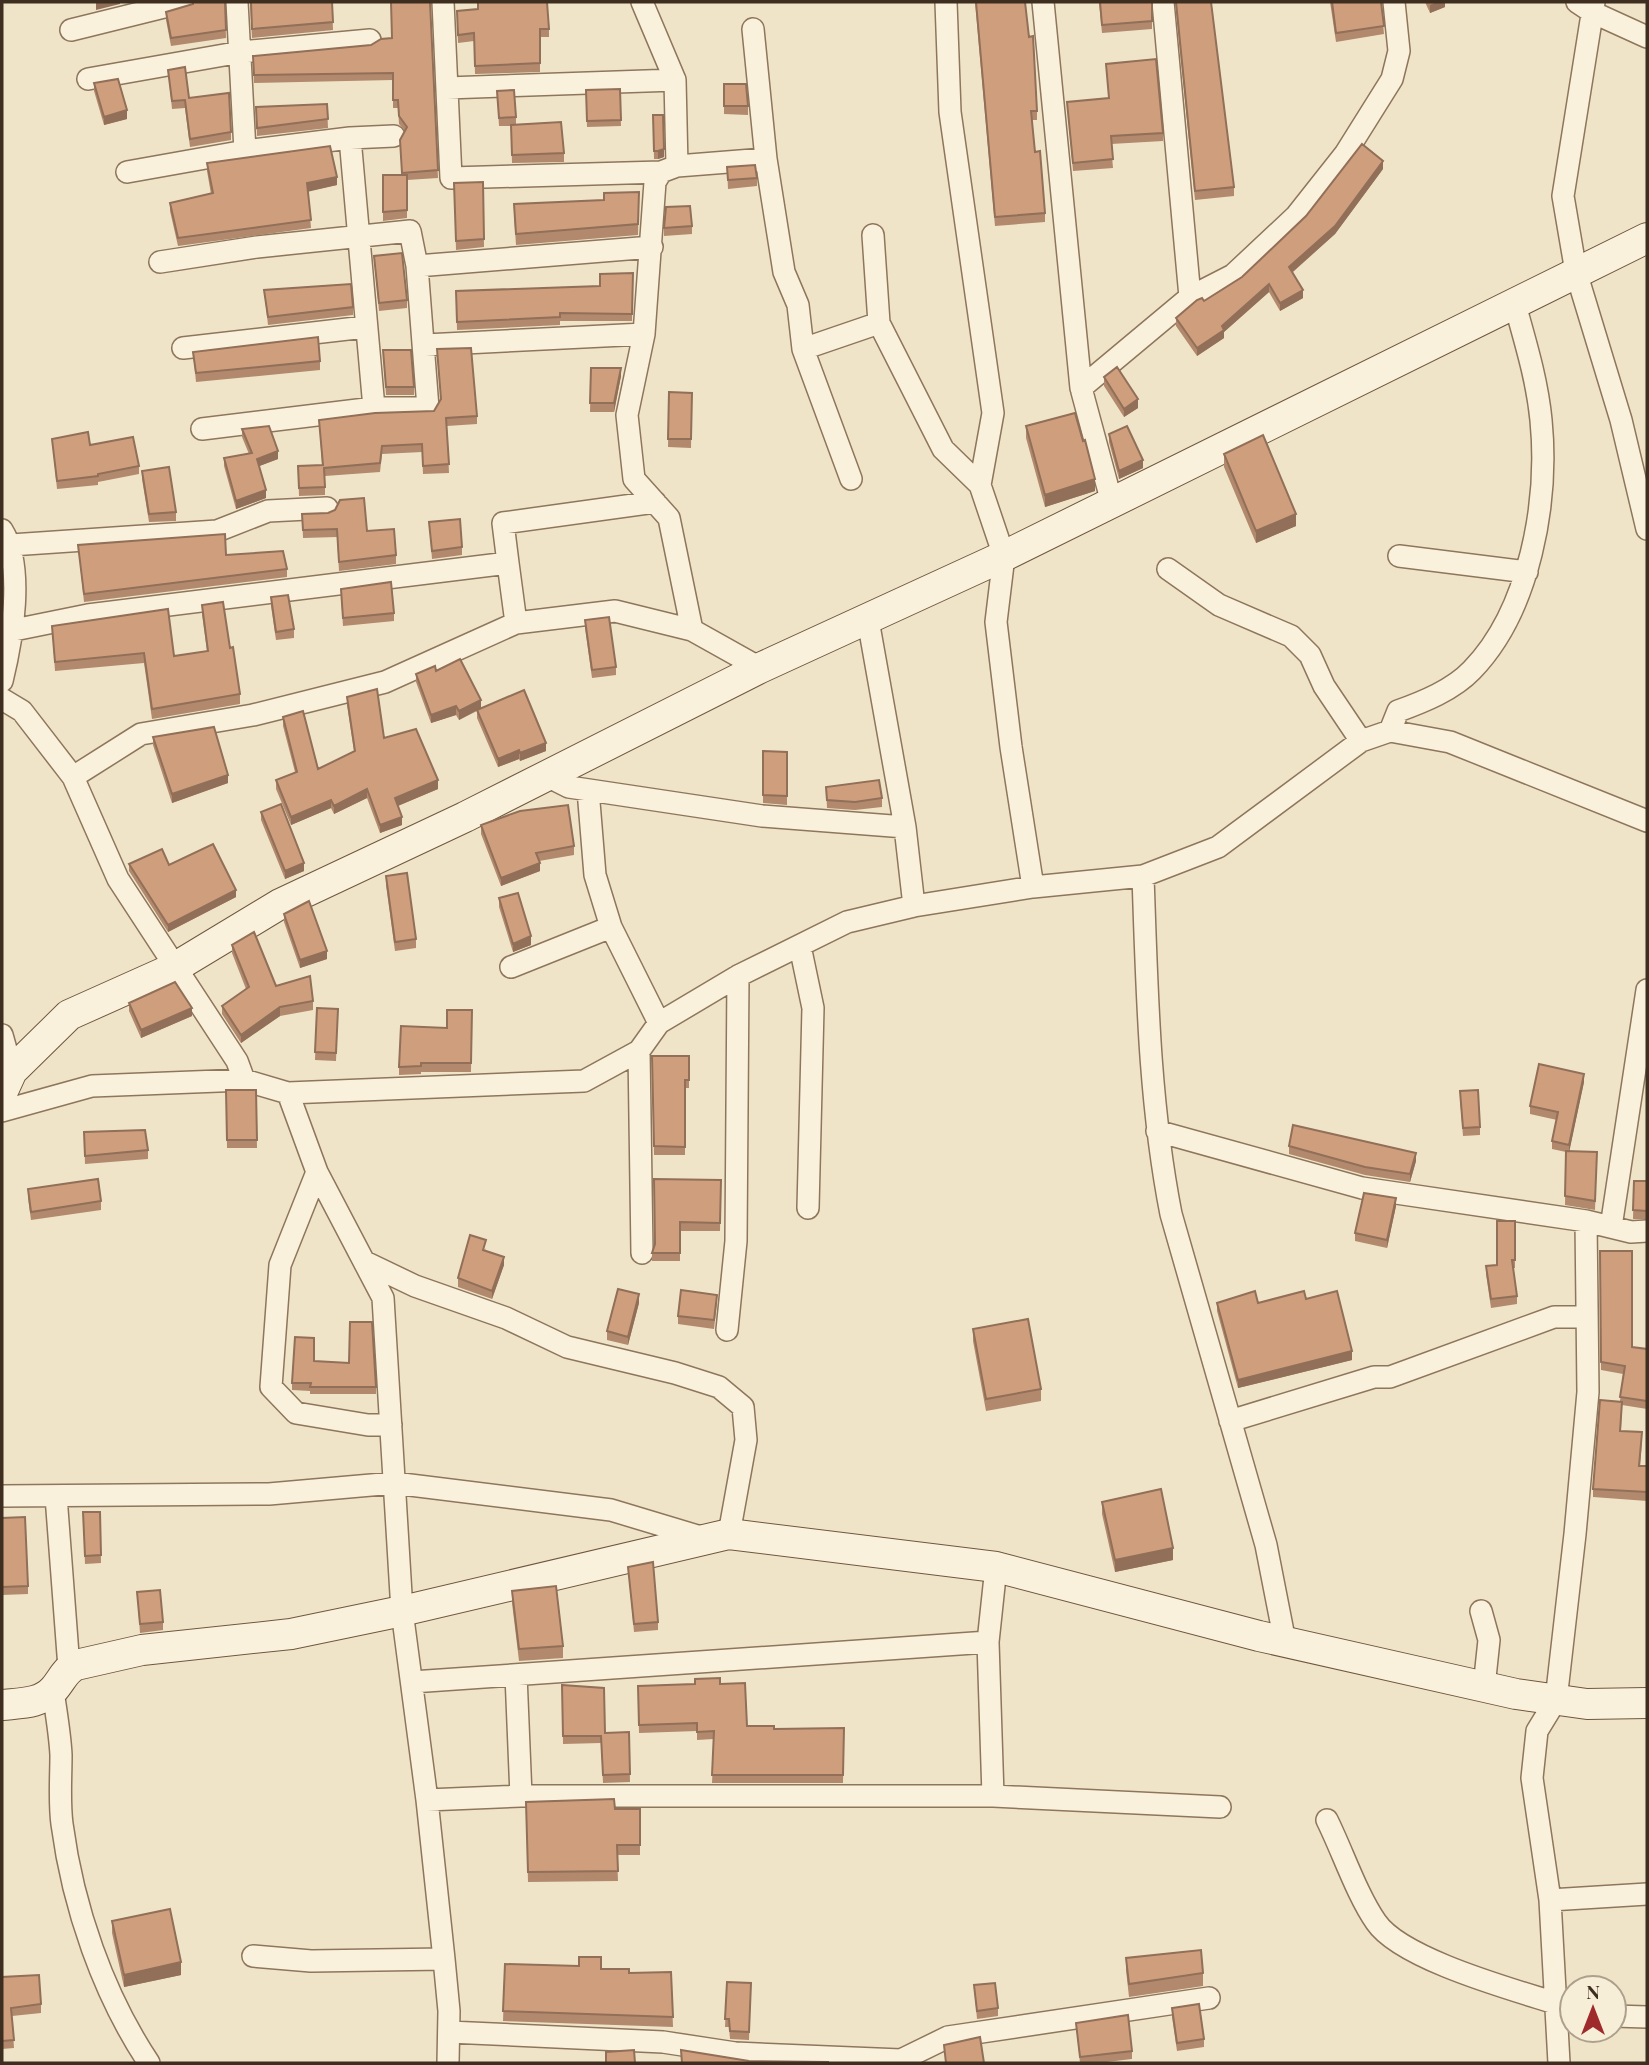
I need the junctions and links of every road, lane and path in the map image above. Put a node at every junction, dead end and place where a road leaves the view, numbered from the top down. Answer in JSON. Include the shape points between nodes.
{"nodes":[{"id":1,"x":184,"y":2,"type":"edge"},
{"id":2,"x":237,"y":2,"type":"edge"},
{"id":3,"x":443,"y":2,"type":"edge"},
{"id":4,"x":642,"y":2,"type":"edge"},
{"id":5,"x":946,"y":2,"type":"edge"},
{"id":6,"x":1043,"y":2,"type":"edge"},
{"id":7,"x":1163,"y":2,"type":"edge"},
{"id":8,"x":1394,"y":2,"type":"edge"},
{"id":9,"x":1588,"y":5,"type":"edge"},
{"id":10,"x":753,"y":29,"type":"dead end"},
{"id":11,"x":71,"y":30,"type":"dead end"},
{"id":12,"x":1647,"y":37,"type":"edge"},
{"id":13,"x":370,"y":40,"type":"dead end"},
{"id":14,"x":241,"y":52,"type":"junction"},
{"id":15,"x":88,"y":79,"type":"dead end"},
{"id":16,"x":675,"y":80,"type":"junction"},
{"id":17,"x":447,"y":88,"type":"junction"},
{"id":18,"x":394,"y":136,"type":"dead end"},
{"id":19,"x":351,"y":138,"type":"junction"},
{"id":20,"x":245,"y":151,"type":"junction"},
{"id":21,"x":766,"y":159,"type":"junction"},
{"id":22,"x":669,"y":169,"type":"junction"},
{"id":23,"x":127,"y":172,"type":"dead end"},
{"id":24,"x":873,"y":236,"type":"dead end"},
{"id":25,"x":358,"y":237,"type":"junction"},
{"id":26,"x":1647,"y":238,"type":"edge"},
{"id":27,"x":652,"y":247,"type":"junction"},
{"id":28,"x":160,"y":262,"type":"dead end"},
{"id":29,"x":417,"y":266,"type":"junction"},
{"id":30,"x":1576,"y":272,"type":"junction"},
{"id":31,"x":1190,"y":297,"type":"junction"},
{"id":32,"x":1514,"y":301,"type":"junction"},
{"id":33,"x":879,"y":323,"type":"junction"},
{"id":34,"x":365,"y":327,"type":"junction"},
{"id":35,"x":644,"y":334,"type":"junction"},
{"id":36,"x":425,"y":345,"type":"junction"},
{"id":37,"x":183,"y":348,"type":"dead end"},
{"id":38,"x":803,"y":349,"type":"junction"},
{"id":39,"x":1081,"y":388,"type":"junction"},
{"id":40,"x":374,"y":408,"type":"junction"},
{"id":41,"x":202,"y":429,"type":"dead end"},
{"id":42,"x":851,"y":479,"type":"dead end"},
{"id":43,"x":980,"y":485,"type":"junction"},
{"id":44,"x":654,"y":502,"type":"junction"},
{"id":45,"x":1112,"y":503,"type":"junction"},
{"id":46,"x":327,"y":508,"type":"dead end"},
{"id":47,"x":1647,"y":529,"type":"edge"},
{"id":48,"x":6,"y":538,"type":"edge"},
{"id":49,"x":1004,"y":556,"type":"junction"},
{"id":50,"x":1399,"y":556,"type":"dead end"},
{"id":51,"x":508,"y":563,"type":"junction"},
{"id":52,"x":1168,"y":569,"type":"dead end"},
{"id":53,"x":1527,"y":572,"type":"junction"},
{"id":54,"x":869,"y":620,"type":"junction"},
{"id":55,"x":516,"y":623,"type":"junction"},
{"id":56,"x":14,"y":630,"type":"junction"},
{"id":57,"x":692,"y":630,"type":"junction"},
{"id":58,"x":760,"y":668,"type":"junction"},
{"id":59,"x":2,"y":681,"type":"edge"},
{"id":60,"x":2,"y":699,"type":"edge"},
{"id":61,"x":1390,"y":731,"type":"junction"},
{"id":62,"x":1361,"y":741,"type":"junction"},
{"id":63,"x":547,"y":776,"type":"junction"},
{"id":64,"x":73,"y":777,"type":"junction"},
{"id":65,"x":588,"y":789,"type":"junction"},
{"id":66,"x":1647,"y":821,"type":"edge"},
{"id":67,"x":905,"y":827,"type":"junction"},
{"id":68,"x":1143,"y":876,"type":"junction"},
{"id":69,"x":1033,"y":887,"type":"junction"},
{"id":70,"x":915,"y":906,"type":"junction"},
{"id":71,"x":611,"y":926,"type":"junction"},
{"id":72,"x":800,"y":946,"type":"junction"},
{"id":73,"x":511,"y":967,"type":"dead end"},
{"id":74,"x":174,"y":968,"type":"junction"},
{"id":75,"x":738,"y":976,"type":"junction"},
{"id":76,"x":1647,"y":990,"type":"edge"},
{"id":77,"x":660,"y":1023,"type":"junction"},
{"id":78,"x":2,"y":1035,"type":"edge"},
{"id":79,"x":639,"y":1051,"type":"junction"},
{"id":80,"x":244,"y":1080,"type":"junction"},
{"id":81,"x":7,"y":1082,"type":"edge"},
{"id":82,"x":288,"y":1093,"type":"junction"},
{"id":83,"x":2,"y":1111,"type":"edge"},
{"id":84,"x":1157,"y":1131,"type":"junction"},
{"id":85,"x":317,"y":1172,"type":"junction"},
{"id":86,"x":808,"y":1208,"type":"dead end"},
{"id":87,"x":1587,"y":1221,"type":"junction"},
{"id":88,"x":1611,"y":1227,"type":"junction"},
{"id":89,"x":1647,"y":1231,"type":"edge"},
{"id":90,"x":642,"y":1253,"type":"dead end"},
{"id":91,"x":365,"y":1262,"type":"junction"},
{"id":92,"x":1587,"y":1317,"type":"junction"},
{"id":93,"x":727,"y":1330,"type":"dead end"},
{"id":94,"x":1230,"y":1421,"type":"junction"},
{"id":95,"x":391,"y":1425,"type":"junction"},
{"id":96,"x":394,"y":1483,"type":"junction"},
{"id":97,"x":2,"y":1496,"type":"edge"},
{"id":98,"x":56,"y":1496,"type":"junction"},
{"id":99,"x":717,"y":1537,"type":"junction"},
{"id":100,"x":996,"y":1567,"type":"junction"},
{"id":101,"x":1481,"y":1611,"type":"dead end"},
{"id":102,"x":402,"y":1612,"type":"junction"},
{"id":103,"x":988,"y":1642,"type":"junction"},
{"id":104,"x":1285,"y":1642,"type":"junction"},
{"id":105,"x":516,"y":1675,"type":"junction"},
{"id":106,"x":61,"y":1680,"type":"junction"},
{"id":107,"x":412,"y":1682,"type":"junction"},
{"id":108,"x":1484,"y":1687,"type":"junction"},
{"id":109,"x":1556,"y":1700,"type":"junction"},
{"id":110,"x":1647,"y":1703,"type":"edge"},
{"id":111,"x":2,"y":1705,"type":"edge"},
{"id":112,"x":521,"y":1796,"type":"junction"},
{"id":113,"x":993,"y":1796,"type":"junction"},
{"id":114,"x":427,"y":1800,"type":"junction"},
{"id":115,"x":1220,"y":1807,"type":"dead end"},
{"id":116,"x":1328,"y":1820,"type":"dead end"},
{"id":117,"x":1647,"y":1894,"type":"edge"},
{"id":118,"x":1550,"y":1900,"type":"junction"},
{"id":119,"x":253,"y":1956,"type":"dead end"},
{"id":120,"x":444,"y":1959,"type":"junction"},
{"id":121,"x":1558,"y":1981,"type":"edge"},
{"id":122,"x":1209,"y":1998,"type":"dead end"},
{"id":123,"x":1558,"y":2010,"type":"edge"},
{"id":124,"x":1628,"y":2016,"type":"edge"},
{"id":125,"x":1647,"y":2017,"type":"edge"},
{"id":126,"x":449,"y":2032,"type":"junction"},
{"id":127,"x":1560,"y":2044,"type":"edge"},
{"id":128,"x":149,"y":2063,"type":"edge"},
{"id":129,"x":449,"y":2063,"type":"edge"},
{"id":130,"x":1559,"y":2063,"type":"edge"}],
"edges":[{"from":1,"to":11,"type":"street"},
{"from":2,"to":14,"type":"street"},
{"from":3,"to":17,"type":"street"},
{"from":4,"to":16,"type":"street"},
{"from":5,"to":43,"type":"street","via":[[950,112],[993,413]]},
{"from":6,"to":39,"type":"street"},
{"from":7,"to":31,"type":"street"},
{"from":8,"to":31,"type":"street","via":[[1399,51],[1392,79],[1345,154],[1296,216],[1233,275]]},
{"from":9,"to":12,"type":"street"},
{"from":9,"to":30,"type":"street","via":[[1563,196]]},
{"from":10,"to":21,"type":"street"},
{"from":13,"to":14,"type":"street"},
{"from":14,"to":15,"type":"street"},
{"from":14,"to":20,"type":"street"},
{"from":16,"to":17,"type":"street"},
{"from":16,"to":22,"type":"street"},
{"from":17,"to":22,"type":"street","via":[[450,178]]},
{"from":18,"to":19,"type":"street"},
{"from":19,"to":20,"type":"street"},
{"from":19,"to":25,"type":"street"},
{"from":20,"to":23,"type":"street"},
{"from":21,"to":22,"type":"street"},
{"from":21,"to":38,"type":"street","via":[[784,272],[798,305]]},
{"from":22,"to":27,"type":"street","via":[[654,182]]},
{"from":24,"to":33,"type":"street"},
{"from":25,"to":28,"type":"street"},
{"from":25,"to":29,"type":"street","via":[[410,231]]},
{"from":25,"to":34,"type":"street"},
{"from":26,"to":30,"type":"main road"},
{"from":27,"to":29,"type":"street"},
{"from":27,"to":35,"type":"street"},
{"from":29,"to":36,"type":"street"},
{"from":30,"to":32,"type":"main road"},
{"from":30,"to":47,"type":"street","via":[[1621,420]]},
{"from":31,"to":39,"type":"street"},
{"from":32,"to":45,"type":"main road"},
{"from":32,"to":53,"type":"street","via":[[1532,364],[1541,422],[1541,491]]},
{"from":33,"to":38,"type":"street"},
{"from":33,"to":43,"type":"street","via":[[943,449]]},
{"from":34,"to":37,"type":"street"},
{"from":34,"to":40,"type":"street"},
{"from":35,"to":36,"type":"street"},
{"from":35,"to":44,"type":"street","via":[[627,415],[634,479]]},
{"from":36,"to":40,"type":"street","via":[[428,408]]},
{"from":38,"to":42,"type":"street"},
{"from":39,"to":45,"type":"street"},
{"from":40,"to":41,"type":"street"},
{"from":43,"to":49,"type":"street"},
{"from":44,"to":51,"type":"street","via":[[503,523]]},
{"from":44,"to":57,"type":"street","via":[[669,518]]},
{"from":45,"to":49,"type":"main road"},
{"from":46,"to":48,"type":"street","via":[[268,511],[217,531]]},
{"from":48,"to":56,"type":"street"},
{"from":49,"to":54,"type":"main road"},
{"from":49,"to":69,"type":"street","via":[[996,622]]},
{"from":50,"to":53,"type":"street"},
{"from":51,"to":55,"type":"street"},
{"from":51,"to":56,"type":"street","via":[[88,615]]},
{"from":52,"to":62,"type":"street","via":[[1219,605],[1291,636],[1310,655]]},
{"from":53,"to":61,"type":"street","via":[[1507,625],[1471,671],[1428,700],[1398,711]]},
{"from":54,"to":58,"type":"main road"},
{"from":54,"to":67,"type":"street"},
{"from":55,"to":57,"type":"street","via":[[615,611]]},
{"from":55,"to":64,"type":"street","via":[[385,682],[253,715],[141,734]]},
{"from":56,"to":59,"type":"street"},
{"from":57,"to":58,"type":"street"},
{"from":58,"to":63,"type":"main road"},
{"from":60,"to":64,"type":"street","via":[[22,711]]},
{"from":61,"to":62,"type":"street"},
{"from":61,"to":66,"type":"street","via":[[1450,742]]},
{"from":62,"to":68,"type":"street","via":[[1218,847]]},
{"from":63,"to":65,"type":"street","via":[[569,787]]},
{"from":63,"to":74,"type":"main road","via":[[280,905]]},
{"from":64,"to":74,"type":"street","via":[[118,879]]},
{"from":65,"to":67,"type":"street","via":[[762,817]]},
{"from":65,"to":71,"type":"street","via":[[595,875]]},
{"from":67,"to":70,"type":"street"},
{"from":68,"to":69,"type":"street"},
{"from":68,"to":84,"type":"street","via":[[1149,1060]]},
{"from":69,"to":70,"type":"street"},
{"from":70,"to":72,"type":"street","via":[[847,922]]},
{"from":71,"to":73,"type":"street"},
{"from":71,"to":77,"type":"street"},
{"from":72,"to":75,"type":"street"},
{"from":72,"to":86,"type":"street","via":[[814,1009]]},
{"from":74,"to":80,"type":"street","via":[[237,1061]]},
{"from":74,"to":81,"type":"main road","via":[[69,1014]]},
{"from":75,"to":77,"type":"street"},
{"from":75,"to":93,"type":"street","via":[[736,1241]]},
{"from":76,"to":88,"type":"street"},
{"from":77,"to":79,"type":"street"},
{"from":78,"to":81,"type":"street"},
{"from":79,"to":82,"type":"street","via":[[584,1081]]},
{"from":79,"to":90,"type":"street"},
{"from":80,"to":82,"type":"street"},
{"from":80,"to":83,"type":"street","via":[[92,1086]]},
{"from":82,"to":85,"type":"street"},
{"from":84,"to":87,"type":"street","via":[[1362,1188]]},
{"from":84,"to":94,"type":"street","via":[[1171,1214]]},
{"from":85,"to":91,"type":"street"},
{"from":85,"to":95,"type":"street","via":[[280,1265],[271,1387],[296,1413]]},
{"from":87,"to":88,"type":"street"},
{"from":87,"to":92,"type":"street"},
{"from":88,"to":89,"type":"street"},
{"from":91,"to":95,"type":"street","via":[[383,1298]]},
{"from":91,"to":99,"type":"street","via":[[415,1286],[506,1318],[567,1348],[719,1387],[743,1407],[746,1440]]},
{"from":92,"to":94,"type":"street","via":[[1554,1317],[1390,1377],[1374,1377]]},
{"from":92,"to":109,"type":"street","via":[[1588,1392]]},
{"from":94,"to":104,"type":"street","via":[[1266,1545]]},
{"from":95,"to":96,"type":"street"},
{"from":96,"to":98,"type":"street","via":[[269,1494]]},
{"from":96,"to":99,"type":"street","via":[[611,1510]]},
{"from":96,"to":102,"type":"street"},
{"from":97,"to":98,"type":"street"},
{"from":98,"to":106,"type":"street"},
{"from":99,"to":100,"type":"main road"},
{"from":99,"to":102,"type":"main road"},
{"from":100,"to":103,"type":"street"},
{"from":100,"to":104,"type":"main road"},
{"from":101,"to":108,"type":"street","via":[[1489,1640]]},
{"from":102,"to":106,"type":"main road","via":[[291,1633],[142,1650]]},
{"from":102,"to":107,"type":"street"},
{"from":103,"to":105,"type":"street"},
{"from":103,"to":113,"type":"street"},
{"from":104,"to":108,"type":"main road"},
{"from":105,"to":107,"type":"street"},
{"from":105,"to":112,"type":"street"},
{"from":106,"to":111,"type":"main road","via":[[32,1702]]},
{"from":106,"to":128,"type":"street","via":[[61,1821],[69,1871],[94,1953],[132,2037]]},
{"from":107,"to":114,"type":"street"},
{"from":108,"to":109,"type":"main road"},
{"from":109,"to":110,"type":"main road"},
{"from":109,"to":118,"type":"street","via":[[1537,1731],[1532,1778]]},
{"from":112,"to":113,"type":"street"},
{"from":112,"to":114,"type":"street"},
{"from":113,"to":115,"type":"street"},
{"from":114,"to":120,"type":"street"},
{"from":116,"to":123,"type":"street","via":[[1376,1923],[1398,1943]]},
{"from":117,"to":118,"type":"street"},
{"from":118,"to":121,"type":"street"},
{"from":119,"to":120,"type":"street","via":[[311,1961]]},
{"from":120,"to":126,"type":"street"},
{"from":122,"to":126,"type":"street","via":[[948,2037],[901,2060]]},
{"from":124,"to":125,"type":"street"},
{"from":126,"to":129,"type":"street"},
{"from":127,"to":130,"type":"street"}]}
